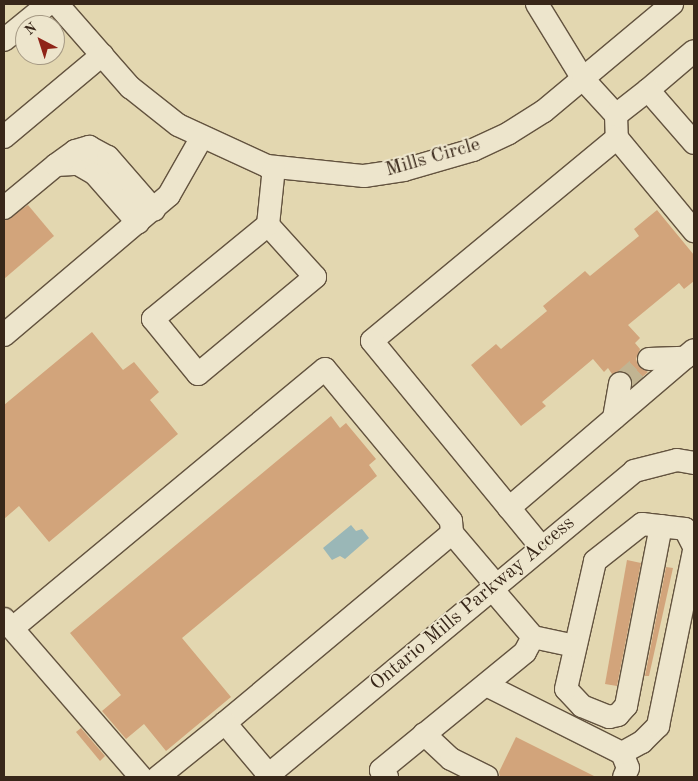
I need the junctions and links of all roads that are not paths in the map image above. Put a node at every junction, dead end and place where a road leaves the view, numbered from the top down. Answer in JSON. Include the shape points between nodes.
{"nodes":[{"id":1,"x":48,"y":4,"type":"edge"},
{"id":2,"x":56,"y":4,"type":"edge"},
{"id":3,"x":537,"y":4,"type":"edge"},
{"id":4,"x":672,"y":4,"type":"edge"},
{"id":5,"x":4,"y":40,"type":"edge"},
{"id":6,"x":694,"y":50,"type":"edge"},
{"id":7,"x":102,"y":55,"type":"junction"},
{"id":8,"x":583,"y":79,"type":"junction"},
{"id":9,"x":648,"y":90,"type":"junction"},
{"id":10,"x":616,"y":115,"type":"junction"},
{"id":11,"x":4,"y":137,"type":"edge"},
{"id":12,"x":202,"y":137,"type":"junction"},
{"id":13,"x":617,"y":138,"type":"junction"},
{"id":14,"x":694,"y":143,"type":"edge"},
{"id":15,"x":274,"y":167,"type":"junction"},
{"id":16,"x":4,"y":208,"type":"edge"},
{"id":17,"x":146,"y":216,"type":"junction"},
{"id":18,"x":268,"y":225,"type":"junction"},
{"id":19,"x":694,"y":231,"type":"edge"},
{"id":20,"x":4,"y":335,"type":"edge"},
{"id":21,"x":690,"y":354,"type":"edge"},
{"id":22,"x":649,"y":360,"type":"tunnel mouth"},
{"id":23,"x":620,"y":384,"type":"tunnel mouth"},
{"id":24,"x":614,"y":418,"type":"junction"},
{"id":25,"x":694,"y":463,"type":"edge"},
{"id":26,"x":509,"y":508,"type":"junction"},
{"id":27,"x":661,"y":526,"type":"junction"},
{"id":28,"x":452,"y":533,"type":"junction"},
{"id":29,"x":541,"y":547,"type":"junction"},
{"id":30,"x":694,"y":548,"type":"edge"},
{"id":31,"x":494,"y":587,"type":"junction"},
{"id":32,"x":9,"y":623,"type":"edge"},
{"id":33,"x":533,"y":637,"type":"junction"},
{"id":34,"x":575,"y":646,"type":"junction"},
{"id":35,"x":486,"y":685,"type":"junction"},
{"id":36,"x":225,"y":723,"type":"junction"},
{"id":37,"x":424,"y":734,"type":"junction"},
{"id":38,"x":622,"y":753,"type":"junction"},
{"id":39,"x":275,"y":774,"type":"edge"},
{"id":40,"x":141,"y":777,"type":"edge"},
{"id":41,"x":158,"y":777,"type":"edge"},
{"id":42,"x":388,"y":777,"type":"edge"},
{"id":43,"x":487,"y":777,"type":"edge"},
{"id":44,"x":624,"y":777,"type":"edge"}],
"edges":[{"from":1,"to":5,"type":"street"},
{"from":2,"to":7,"type":"street","name":"Mills Circle"},
{"from":3,"to":8,"type":"street"},
{"from":4,"to":8,"type":"street","name":"Mills Circle"},
{"from":6,"to":9,"type":"street"},
{"from":7,"to":11,"type":"street"},
{"from":7,"to":12,"type":"street","name":"Mills Circle","via":[[130,87],[178,125]]},
{"from":8,"to":10,"type":"street"},
{"from":8,"to":15,"type":"street","name":"Mills Circle","via":[[509,134],[473,150],[404,170],[348,175]]},
{"from":9,"to":10,"type":"street"},
{"from":9,"to":14,"type":"street"},
{"from":10,"to":13,"type":"street"},
{"from":12,"to":15,"type":"street","name":"Mills Circle","via":[[240,156]]},
{"from":12,"to":17,"type":"street","via":[[169,195]]},
{"from":13,"to":19,"type":"street"},
{"from":13,"to":26,"type":"street","via":[[372,341]]},
{"from":15,"to":18,"type":"street"},
{"from":16,"to":17,"type":"street","via":[[75,151],[88,147],[108,157]]},
{"from":17,"to":20,"type":"street"},
{"from":18,"to":18,"type":"street","via":[[152,319],[198,374],[315,276]]},
{"from":21,"to":22,"type":"street"},
{"from":21,"to":24,"type":"street"},
{"from":23,"to":24,"type":"street"},
{"from":24,"to":26,"type":"street"},
{"from":25,"to":29,"type":"street","name":"Ontario Mills Parkway Access","via":[[677,460],[634,471]]},
{"from":26,"to":29,"type":"street"},
{"from":27,"to":30,"type":"street","via":[[685,529]]},
{"from":27,"to":34,"type":"street","via":[[642,524],[596,561]]},
{"from":27,"to":34,"type":"street","via":[[626,706],[618,715],[609,717],[582,706],[566,689]]},
{"from":28,"to":31,"type":"street"},
{"from":28,"to":32,"type":"street","via":[[451,521],[325,369]]},
{"from":28,"to":36,"type":"street"},
{"from":29,"to":31,"type":"street","name":"Ontario Mills Parkway Access"},
{"from":30,"to":38,"type":"street","via":[[658,726],[642,742]]},
{"from":31,"to":33,"type":"street"},
{"from":31,"to":39,"type":"street","name":"Ontario Mills Parkway Access"},
{"from":32,"to":40,"type":"street"},
{"from":33,"to":34,"type":"street"},
{"from":33,"to":35,"type":"street","via":[[525,652]]},
{"from":35,"to":37,"type":"street"},
{"from":35,"to":38,"type":"street"},
{"from":36,"to":39,"type":"street"},
{"from":36,"to":41,"type":"street"},
{"from":37,"to":42,"type":"street","via":[[381,770]]},
{"from":37,"to":43,"type":"street","via":[[450,759]]},
{"from":38,"to":44,"type":"street","via":[[628,768]]}]}
